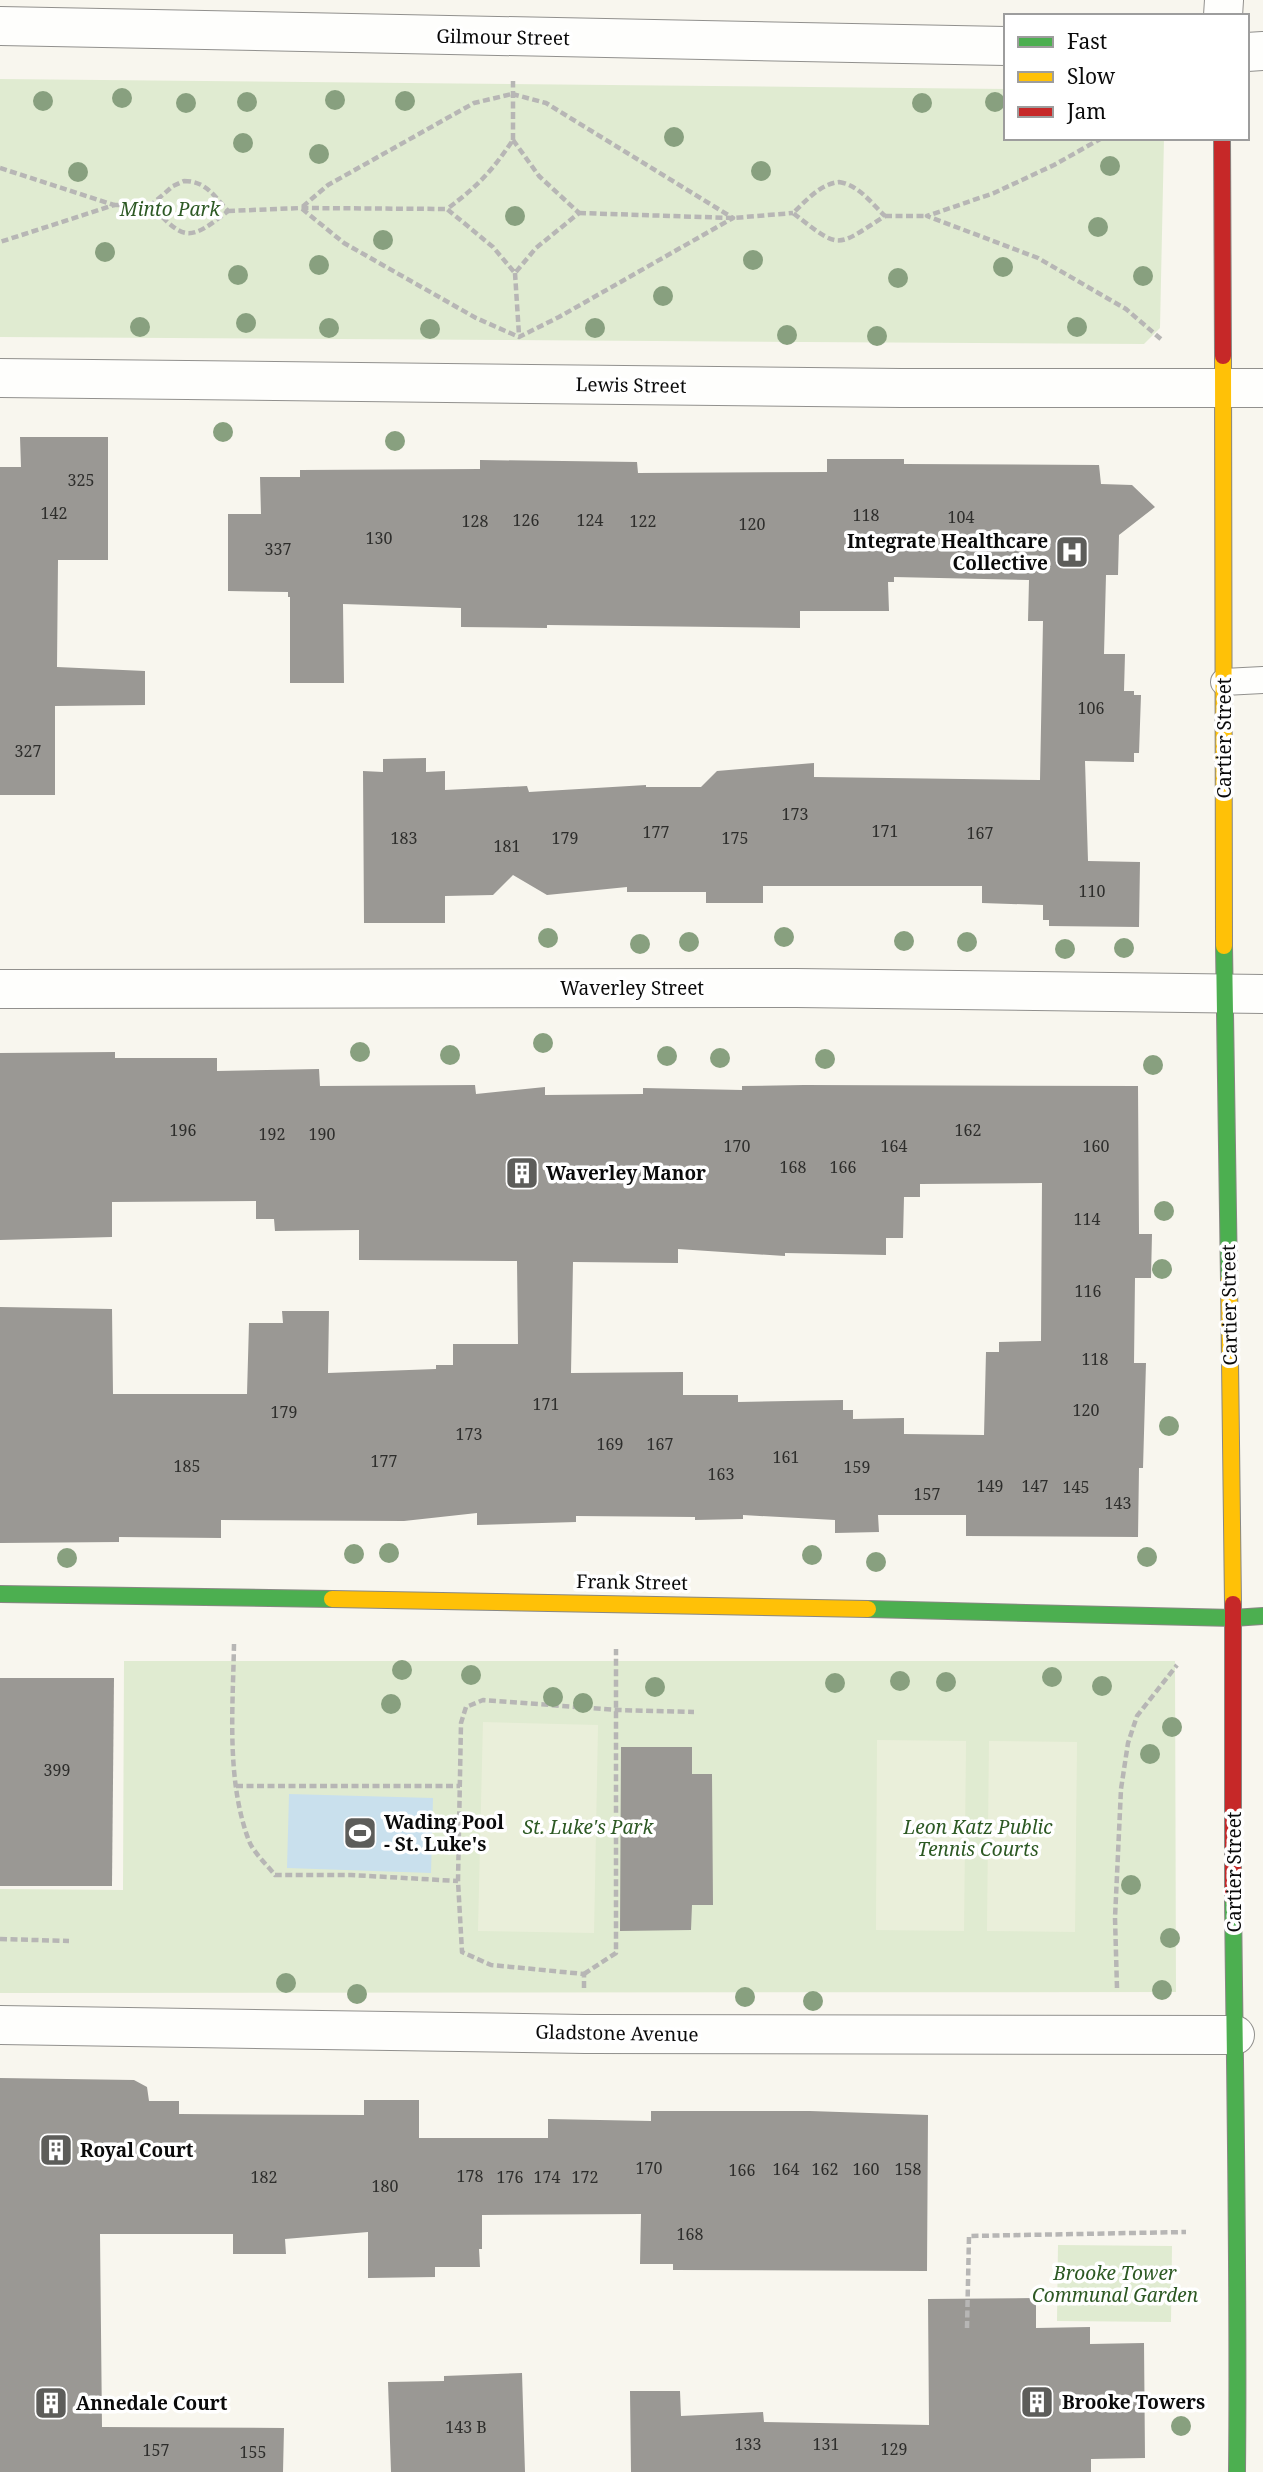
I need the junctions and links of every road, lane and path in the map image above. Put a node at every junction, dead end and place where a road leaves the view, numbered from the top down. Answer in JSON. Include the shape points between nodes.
{"nodes":[{"id":1,"x":0,"y":26,"type":"edge"},
{"id":2,"x":514,"y":37,"type":"junction"},
{"id":3,"x":1004,"y":46,"type":"edge"},
{"id":4,"x":512,"y":94,"type":"junction"},
{"id":5,"x":513,"y":140,"type":"junction"},
{"id":6,"x":1098,"y":140,"type":"edge"},
{"id":7,"x":1222,"y":140,"type":"edge"},
{"id":8,"x":0,"y":168,"type":"edge"},
{"id":9,"x":114,"y":205,"type":"junction"},
{"id":10,"x":150,"y":205,"type":"junction"},
{"id":11,"x":301,"y":208,"type":"junction"},
{"id":12,"x":447,"y":209,"type":"junction"},
{"id":13,"x":228,"y":211,"type":"junction"},
{"id":14,"x":579,"y":213,"type":"junction"},
{"id":15,"x":793,"y":213,"type":"junction"},
{"id":16,"x":886,"y":216,"type":"junction"},
{"id":17,"x":926,"y":216,"type":"junction"},
{"id":18,"x":733,"y":218,"type":"junction"},
{"id":19,"x":0,"y":242,"type":"edge"},
{"id":20,"x":515,"y":273,"type":"junction"},
{"id":21,"x":519,"y":337,"type":"junction"},
{"id":22,"x":1165,"y":343,"type":"dead end"},
{"id":23,"x":0,"y":377,"type":"edge"},
{"id":24,"x":521,"y":384,"type":"junction"},
{"id":25,"x":1224,"y":388,"type":"junction"},
{"id":26,"x":1263,"y":388,"type":"edge"},
{"id":27,"x":1263,"y":680,"type":"edge"},
{"id":28,"x":1224,"y":682,"type":"junction"},
{"id":29,"x":0,"y":989,"type":"edge"},
{"id":30,"x":1224,"y":994,"type":"junction"},
{"id":31,"x":1263,"y":994,"type":"edge"},
{"id":32,"x":0,"y":1594,"type":"edge"},
{"id":33,"x":234,"y":1597,"type":"junction"},
{"id":34,"x":617,"y":1603,"type":"junction"},
{"id":35,"x":1263,"y":1616,"type":"edge"},
{"id":36,"x":1233,"y":1618,"type":"junction"},
{"id":37,"x":1177,"y":1665,"type":"dead end"},
{"id":38,"x":617,"y":1710,"type":"junction"},
{"id":39,"x":695,"y":1712,"type":"dead end"},
{"id":40,"x":236,"y":1786,"type":"junction"},
{"id":41,"x":460,"y":1786,"type":"junction"},
{"id":42,"x":458,"y":1881,"type":"junction"},
{"id":43,"x":0,"y":1939,"type":"edge"},
{"id":44,"x":69,"y":1941,"type":"dead end"},
{"id":45,"x":584,"y":1975,"type":"junction"},
{"id":46,"x":0,"y":2025,"type":"edge"},
{"id":47,"x":585,"y":2034,"type":"junction"},
{"id":48,"x":1117,"y":2034,"type":"junction"},
{"id":49,"x":1235,"y":2035,"type":"junction"},
{"id":50,"x":1186,"y":2232,"type":"dead end"},
{"id":51,"x":1251,"y":2311,"type":"edge"},
{"id":52,"x":967,"y":2328,"type":"dead end"},
{"id":53,"x":1237,"y":2472,"type":"edge"}],
"edges":[{"from":1,"to":2,"type":"street","name":"Gilmour Street"},
{"from":2,"to":3,"type":"street","name":"Gilmour Street"},
{"from":2,"to":4,"type":"path"},
{"from":4,"to":5,"type":"path"},
{"from":4,"to":11,"type":"path","via":[[474,103],[328,185]]},
{"from":4,"to":18,"type":"path","via":[[546,103]]},
{"from":5,"to":12,"type":"path","via":[[477,187]]},
{"from":5,"to":14,"type":"path","via":[[539,176]]},
{"from":6,"to":17,"type":"path","via":[[994,193]]},
{"from":7,"to":25,"type":"street","name":"Cartier Street"},
{"from":8,"to":9,"type":"path"},
{"from":9,"to":10,"type":"path"},
{"from":9,"to":19,"type":"path"},
{"from":10,"to":13,"type":"path","via":[[182,233],[195,233]]},
{"from":10,"to":13,"type":"path","via":[[173,186],[196,181]]},
{"from":11,"to":12,"type":"path"},
{"from":11,"to":13,"type":"path"},
{"from":11,"to":21,"type":"path","via":[[344,243],[476,318]]},
{"from":12,"to":20,"type":"path","via":[[493,247]]},
{"from":14,"to":18,"type":"path"},
{"from":14,"to":20,"type":"path","via":[[536,248]]},
{"from":15,"to":16,"type":"path","via":[[832,241],[852,238]]},
{"from":15,"to":16,"type":"path","via":[[820,188],[839,182],[858,189]]},
{"from":15,"to":18,"type":"path"},
{"from":16,"to":17,"type":"path"},
{"from":17,"to":22,"type":"path","via":[[1038,258],[1126,309]]},
{"from":18,"to":21,"type":"path"},
{"from":20,"to":21,"type":"path"},
{"from":21,"to":24,"type":"path"},
{"from":23,"to":24,"type":"street","name":"Lewis Street"},
{"from":24,"to":25,"type":"street","name":"Lewis Street"},
{"from":25,"to":26,"type":"street","name":"Lewis Street"},
{"from":25,"to":28,"type":"street","name":"Cartier Street"},
{"from":27,"to":28,"type":"lane"},
{"from":28,"to":30,"type":"street","name":"Cartier Street"},
{"from":29,"to":30,"type":"street","name":"Waverley Street","via":[[796,988]]},
{"from":30,"to":31,"type":"street","name":"Waverley Street"},
{"from":30,"to":36,"type":"street","name":"Cartier Street"},
{"from":32,"to":33,"type":"street","name":"Frank Street"},
{"from":33,"to":34,"type":"street","name":"Frank Street"},
{"from":33,"to":40,"type":"path"},
{"from":34,"to":36,"type":"street","name":"Frank Street"},
{"from":34,"to":38,"type":"path"},
{"from":35,"to":36,"type":"street","name":"Frank Street"},
{"from":36,"to":49,"type":"street","name":"Cartier Street"},
{"from":37,"to":48,"type":"path","via":[[1138,1716],[1128,1744],[1121,1789],[1115,1918]]},
{"from":38,"to":39,"type":"path"},
{"from":38,"to":41,"type":"path","via":[[483,1700],[466,1707],[461,1723]]},
{"from":38,"to":45,"type":"path","via":[[616,1953]]},
{"from":40,"to":41,"type":"path"},
{"from":40,"to":42,"type":"path","via":[[250,1843],[275,1875]]},
{"from":41,"to":42,"type":"path"},
{"from":42,"to":45,"type":"path","via":[[462,1952],[491,1965]]},
{"from":43,"to":44,"type":"path"},
{"from":45,"to":47,"type":"path"},
{"from":46,"to":47,"type":"street","name":"Gladstone Avenue"},
{"from":47,"to":48,"type":"street","name":"Gladstone Avenue"},
{"from":48,"to":49,"type":"street","name":"Gladstone Avenue"},
{"from":49,"to":51,"type":"street","name":"Cartier Street"},
{"from":50,"to":52,"type":"path","via":[[969,2236]]},
{"from":51,"to":53,"type":"street","name":"Cartier Street"}]}
